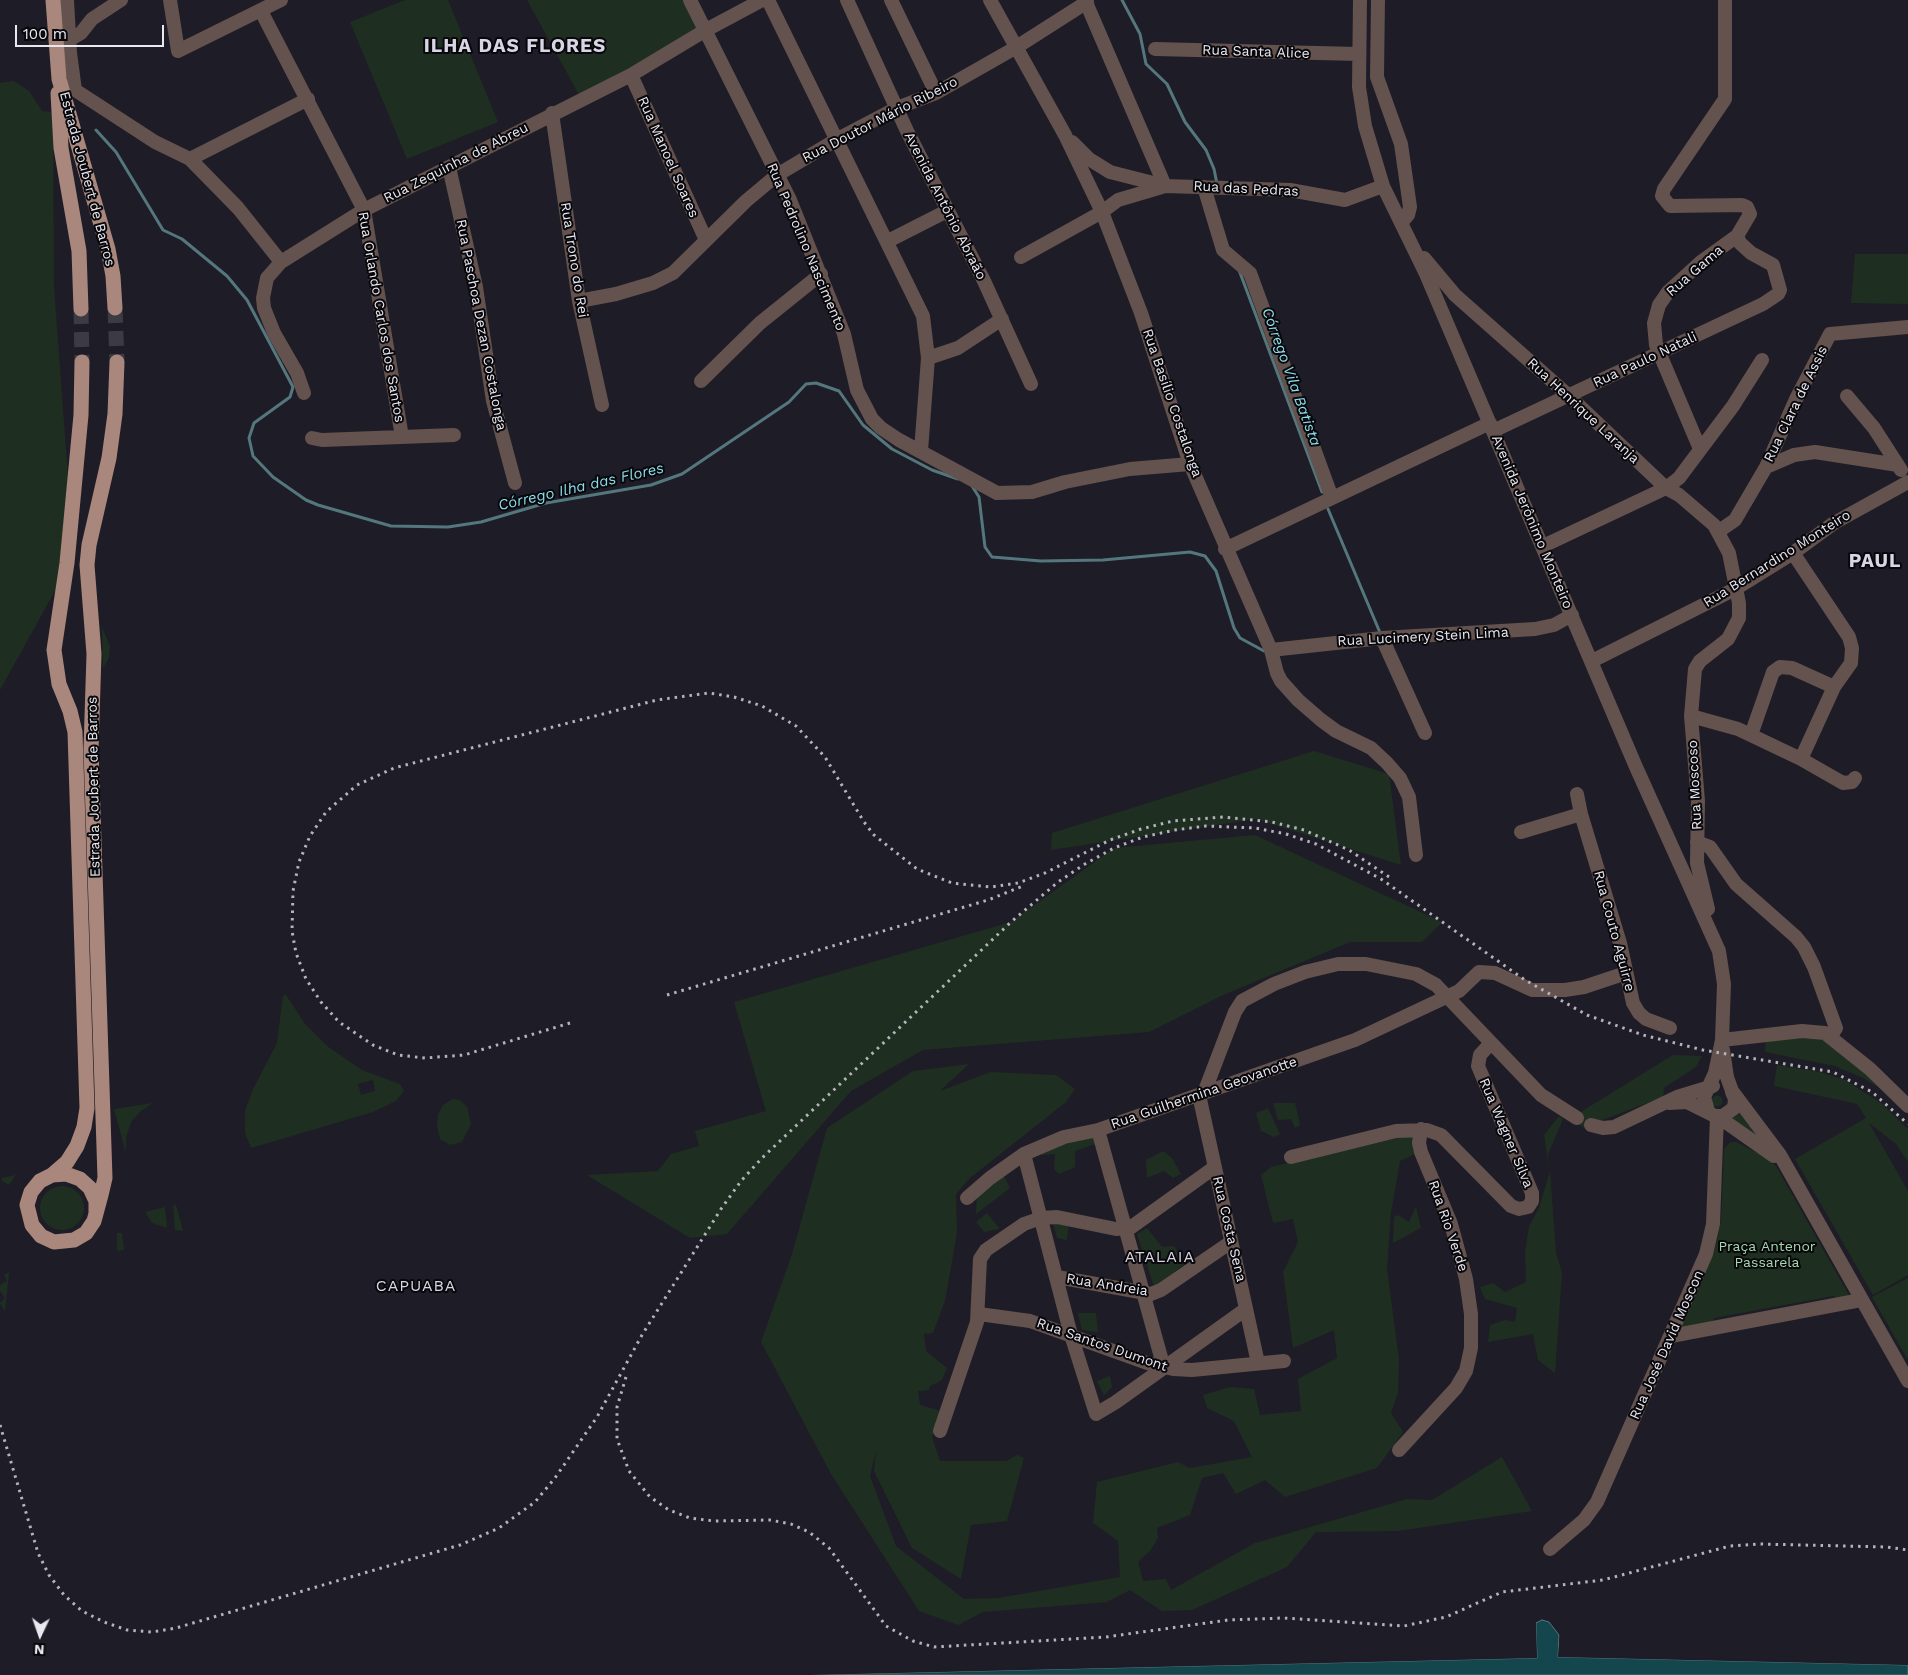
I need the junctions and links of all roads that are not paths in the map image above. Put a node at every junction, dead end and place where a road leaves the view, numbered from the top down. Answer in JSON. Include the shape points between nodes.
{"nodes":[{"id":1,"x":53,"y":0,"type":"edge"},
{"id":2,"x":67,"y":0,"type":"edge"},
{"id":3,"x":121,"y":0,"type":"edge"},
{"id":4,"x":170,"y":0,"type":"edge"},
{"id":5,"x":281,"y":0,"type":"edge"},
{"id":6,"x":690,"y":0,"type":"edge"},
{"id":7,"x":762,"y":0,"type":"edge"},
{"id":8,"x":768,"y":0,"type":"edge"},
{"id":9,"x":847,"y":0,"type":"edge"},
{"id":10,"x":891,"y":0,"type":"edge"},
{"id":11,"x":990,"y":0,"type":"edge"},
{"id":12,"x":1360,"y":0,"type":"edge"},
{"id":13,"x":1378,"y":0,"type":"edge"},
{"id":14,"x":1725,"y":0,"type":"edge"},
{"id":15,"x":1086,"y":1,"type":"edge"},
{"id":16,"x":261,"y":11,"type":"junction"},
{"id":17,"x":706,"y":30,"type":"junction"},
{"id":18,"x":69,"y":40,"type":"junction"},
{"id":19,"x":1015,"y":48,"type":"junction"},
{"id":20,"x":1155,"y":49,"type":"dead end"},
{"id":21,"x":1358,"y":54,"type":"junction"},
{"id":22,"x":631,"y":75,"type":"junction"},
{"id":23,"x":59,"y":79,"type":"junction"},
{"id":24,"x":936,"y":92,"type":"junction"},
{"id":25,"x":308,"y":99,"type":"junction"},
{"id":26,"x":897,"y":108,"type":"junction"},
{"id":27,"x":552,"y":114,"type":"junction"},
{"id":28,"x":1065,"y":135,"type":"junction"},
{"id":29,"x":836,"y":140,"type":"junction"},
{"id":30,"x":190,"y":160,"type":"junction"},
{"id":31,"x":449,"y":167,"type":"junction"},
{"id":32,"x":777,"y":175,"type":"junction"},
{"id":33,"x":1165,"y":186,"type":"junction"},
{"id":34,"x":1383,"y":186,"type":"junction"},
{"id":35,"x":1213,"y":187,"type":"junction"},
{"id":36,"x":364,"y":210,"type":"junction"},
{"id":37,"x":947,"y":210,"type":"junction"},
{"id":38,"x":1102,"y":212,"type":"junction"},
{"id":39,"x":1401,"y":223,"type":"junction"},
{"id":40,"x":1737,"y":236,"type":"junction"},
{"id":41,"x":706,"y":240,"type":"junction"},
{"id":42,"x":888,"y":241,"type":"junction"},
{"id":43,"x":1411,"y":242,"type":"junction"},
{"id":44,"x":1021,"y":257,"type":"dead end"},
{"id":45,"x":281,"y":262,"type":"junction"},
{"id":46,"x":820,"y":274,"type":"junction"},
{"id":47,"x":1777,"y":276,"type":"joint"},
{"id":48,"x":579,"y":301,"type":"junction"},
{"id":49,"x":115,"y":308,"type":"tunnel mouth"},
{"id":50,"x":81,"y":309,"type":"tunnel mouth"},
{"id":51,"x":1002,"y":320,"type":"junction"},
{"id":52,"x":1907,"y":332,"type":"edge"},
{"id":53,"x":1659,"y":353,"type":"junction"},
{"id":54,"x":928,"y":358,"type":"junction"},
{"id":55,"x":1762,"y":360,"type":"dead end"},
{"id":56,"x":82,"y":362,"type":"tunnel mouth"},
{"id":57,"x":117,"y":362,"type":"tunnel mouth"},
{"id":58,"x":701,"y":381,"type":"dead end"},
{"id":59,"x":1031,"y":384,"type":"dead end"},
{"id":60,"x":304,"y":393,"type":"dead end"},
{"id":61,"x":1569,"y":396,"type":"junction"},
{"id":62,"x":1847,"y":396,"type":"dead end"},
{"id":63,"x":602,"y":405,"type":"dead end"},
{"id":64,"x":1491,"y":427,"type":"junction"},
{"id":65,"x":454,"y":436,"type":"dead end"},
{"id":66,"x":402,"y":437,"type":"junction"},
{"id":67,"x":312,"y":438,"type":"dead end"},
{"id":68,"x":1700,"y":450,"type":"junction"},
{"id":69,"x":921,"y":451,"type":"junction"},
{"id":70,"x":1190,"y":464,"type":"junction"},
{"id":71,"x":1898,"y":465,"type":"junction"},
{"id":72,"x":1766,"y":467,"type":"junction"},
{"id":73,"x":1908,"y":482,"type":"edge"},
{"id":74,"x":514,"y":483,"type":"dead end"},
{"id":75,"x":1666,"y":488,"type":"junction"},
{"id":76,"x":1332,"y":498,"type":"junction"},
{"id":77,"x":1718,"y":531,"type":"junction"},
{"id":78,"x":1543,"y":546,"type":"junction"},
{"id":79,"x":1225,"y":549,"type":"junction"},
{"id":80,"x":1790,"y":555,"type":"junction"},
{"id":81,"x":1735,"y":589,"type":"junction"},
{"id":82,"x":1818,"y":601,"type":"dead end"},
{"id":83,"x":1572,"y":615,"type":"junction"},
{"id":84,"x":1382,"y":638,"type":"junction"},
{"id":85,"x":1271,"y":650,"type":"junction"},
{"id":86,"x":1592,"y":662,"type":"junction"},
{"id":87,"x":1834,"y":687,"type":"junction"},
{"id":88,"x":1691,"y":716,"type":"junction"},
{"id":89,"x":1425,"y":733,"type":"dead end"},
{"id":90,"x":1751,"y":735,"type":"junction"},
{"id":91,"x":1801,"y":759,"type":"junction"},
{"id":92,"x":1855,"y":778,"type":"dead end"},
{"id":93,"x":1577,"y":794,"type":"dead end"},
{"id":94,"x":1581,"y":814,"type":"junction"},
{"id":95,"x":1521,"y":832,"type":"dead end"},
{"id":96,"x":1697,"y":842,"type":"junction"},
{"id":97,"x":1416,"y":855,"type":"dead end"},
{"id":98,"x":1706,"y":918,"type":"junction"},
{"id":99,"x":1626,"y":973,"type":"junction"},
{"id":100,"x":1447,"y":996,"type":"junction"},
{"id":101,"x":1670,"y":1028,"type":"dead end"},
{"id":102,"x":1831,"y":1036,"type":"junction"},
{"id":103,"x":1722,"y":1040,"type":"junction"},
{"id":104,"x":1490,"y":1044,"type":"junction"},
{"id":105,"x":1708,"y":1090,"type":"junction"},
{"id":106,"x":1732,"y":1092,"type":"junction"},
{"id":107,"x":1201,"y":1094,"type":"junction"},
{"id":108,"x":1902,"y":1095,"type":"edge"},
{"id":109,"x":1668,"y":1103,"type":"junction"},
{"id":110,"x":1908,"y":1106,"type":"edge"},
{"id":111,"x":1712,"y":1114,"type":"junction"},
{"id":112,"x":1577,"y":1118,"type":"dead end"},
{"id":113,"x":1591,"y":1125,"type":"dead end"},
{"id":114,"x":1421,"y":1129,"type":"junction"},
{"id":115,"x":1098,"y":1130,"type":"junction"},
{"id":116,"x":1762,"y":1146,"type":"junction"},
{"id":117,"x":1716,"y":1151,"type":"junction"},
{"id":118,"x":1024,"y":1154,"type":"junction"},
{"id":119,"x":1291,"y":1157,"type":"dead end"},
{"id":120,"x":1215,"y":1167,"type":"junction"},
{"id":121,"x":1788,"y":1170,"type":"junction"},
{"id":122,"x":52,"y":1175,"type":"junction"},
{"id":123,"x":967,"y":1198,"type":"dead end"},
{"id":124,"x":96,"y":1214,"type":"junction"},
{"id":125,"x":1041,"y":1218,"type":"junction"},
{"id":126,"x":1126,"y":1229,"type":"junction"},
{"id":127,"x":1231,"y":1242,"type":"junction"},
{"id":128,"x":1057,"y":1277,"type":"junction"},
{"id":129,"x":1144,"y":1294,"type":"junction"},
{"id":130,"x":1861,"y":1300,"type":"junction"},
{"id":131,"x":1246,"y":1309,"type":"junction"},
{"id":132,"x":979,"y":1314,"type":"junction"},
{"id":133,"x":1071,"y":1335,"type":"junction"},
{"id":134,"x":1671,"y":1336,"type":"junction"},
{"id":135,"x":1284,"y":1361,"type":"dead end"},
{"id":136,"x":1258,"y":1363,"type":"junction"},
{"id":137,"x":1164,"y":1368,"type":"junction"},
{"id":138,"x":1908,"y":1381,"type":"edge"},
{"id":139,"x":940,"y":1431,"type":"dead end"},
{"id":140,"x":1399,"y":1450,"type":"dead end"},
{"id":141,"x":1550,"y":1548,"type":"dead end"}],
"edges":[{"from":1,"to":23,"type":"main road","name":"Estrada Joubert de Barros"},
{"from":2,"to":18,"type":"street"},
{"from":3,"to":18,"type":"street","via":[[92,19],[81,33]]},
{"from":4,"to":16,"type":"street","via":[[178,51]]},
{"from":5,"to":16,"type":"street"},
{"from":6,"to":17,"type":"street","name":"Rua Pedrolino Nascimento"},
{"from":7,"to":17,"type":"street","name":"Rua Zequinha de Abreu"},
{"from":8,"to":29,"type":"street"},
{"from":9,"to":26,"type":"street","name":"Avenida Antônio Abraão"},
{"from":10,"to":24,"type":"street"},
{"from":11,"to":19,"type":"street","name":"Rua Basílio Costalonga"},
{"from":12,"to":21,"type":"street","name":"Avenida Jerônimo Monteiro"},
{"from":13,"to":39,"type":"street","via":[[1377,77],[1400,144],[1410,206]]},
{"from":14,"to":40,"type":"street","via":[[1725,100],[1664,188],[1662,196],[1670,206],[1747,207],[1750,214]]},
{"from":15,"to":19,"type":"street","name":"Rua Doutor Mário Ribeiro"},
{"from":15,"to":33,"type":"street"},
{"from":16,"to":25,"type":"street","name":"Rua Orlando Carlos dos Santos"},
{"from":17,"to":22,"type":"street","name":"Rua Zequinha de Abreu"},
{"from":17,"to":32,"type":"street","name":"Rua Pedrolino Nascimento"},
{"from":18,"to":30,"type":"street","via":[[75,90],[149,138]]},
{"from":19,"to":24,"type":"street","name":"Rua Doutor Mário Ribeiro"},
{"from":19,"to":28,"type":"street","name":"Rua Basílio Costalonga"},
{"from":20,"to":21,"type":"street","name":"Rua Santa Alice"},
{"from":21,"to":34,"type":"street","name":"Avenida Jerônimo Monteiro","via":[[1361,107]]},
{"from":22,"to":27,"type":"street","name":"Rua Zequinha de Abreu"},
{"from":22,"to":41,"type":"street","name":"Rua Manoel Soares"},
{"from":23,"to":49,"type":"main road","name":"Estrada Joubert de Barros","via":[[108,249]]},
{"from":23,"to":50,"type":"main road","name":"Estrada Joubert de Barros","via":[[59,130],[77,238]]},
{"from":24,"to":26,"type":"street","name":"Rua Doutor Mário Ribeiro"},
{"from":25,"to":30,"type":"street"},
{"from":25,"to":36,"type":"street","name":"Rua Orlando Carlos dos Santos"},
{"from":26,"to":29,"type":"street","name":"Rua Doutor Mário Ribeiro"},
{"from":26,"to":37,"type":"street","name":"Avenida Antônio Abraão"},
{"from":27,"to":31,"type":"street","name":"Rua Zequinha de Abreu"},
{"from":27,"to":48,"type":"street","name":"Rua Trono do Rei"},
{"from":28,"to":33,"type":"street","name":"Rua das Pedras","via":[[1089,159],[1110,172]]},
{"from":28,"to":38,"type":"street","name":"Rua Basílio Costalonga"},
{"from":29,"to":32,"type":"street","name":"Rua Doutor Mário Ribeiro"},
{"from":29,"to":42,"type":"street"},
{"from":30,"to":45,"type":"street","via":[[238,208]]},
{"from":31,"to":36,"type":"street","name":"Rua Zequinha de Abreu"},
{"from":31,"to":74,"type":"street","name":"Rua Paschoa Dezan Costalonga","via":[[476,287],[493,401]]},
{"from":32,"to":41,"type":"street","name":"Rua Doutor Mário Ribeiro"},
{"from":32,"to":46,"type":"street","name":"Rua Pedrolino Nascimento"},
{"from":33,"to":35,"type":"street","name":"Rua das Pedras"},
{"from":33,"to":38,"type":"street","name":"Rua das Pedras","via":[[1118,200]]},
{"from":34,"to":35,"type":"street","name":"Rua das Pedras","via":[[1344,200],[1290,190]]},
{"from":34,"to":39,"type":"street","name":"Avenida Jerônimo Monteiro"},
{"from":35,"to":76,"type":"street","via":[[1223,250],[1250,273]]},
{"from":36,"to":45,"type":"street","name":"Rua Zequinha de Abreu"},
{"from":36,"to":66,"type":"street","name":"Rua Orlando Carlos dos Santos"},
{"from":37,"to":42,"type":"street"},
{"from":37,"to":51,"type":"street","name":"Avenida Antônio Abraão"},
{"from":38,"to":44,"type":"street","name":"Rua das Pedras"},
{"from":38,"to":70,"type":"street","name":"Rua Basílio Costalonga","via":[[1141,313]]},
{"from":39,"to":43,"type":"street","name":"Avenida Jerônimo Monteiro"},
{"from":40,"to":47,"type":"street","name":"Rua Gama","via":[[1751,253],[1773,265]]},
{"from":40,"to":53,"type":"street","name":"Rua Gama","via":[[1701,262],[1668,292],[1659,305],[1653,338]]},
{"from":41,"to":48,"type":"street","name":"Rua Doutor Mário Ribeiro","via":[[673,273],[653,283]]},
{"from":42,"to":54,"type":"street","via":[[923,316]]},
{"from":43,"to":61,"type":"street","name":"Rua Henrique Laranja","via":[[1455,295]]},
{"from":43,"to":64,"type":"street","name":"Avenida Jerônimo Monteiro"},
{"from":45,"to":60,"type":"street","name":"Rua Zequinha de Abreu","via":[[267,278],[264,308],[274,333],[298,373]]},
{"from":46,"to":58,"type":"street","via":[[765,318]]},
{"from":46,"to":69,"type":"street","name":"Rua Pedrolino Nascimento","via":[[844,334],[857,390],[868,412],[881,428]]},
{"from":47,"to":53,"type":"street","name":"Rua Paulo Natali","via":[[1780,290],[1763,304]]},
{"from":48,"to":63,"type":"street","name":"Rua Trono do Rei"},
{"from":51,"to":54,"type":"street","via":[[958,348]]},
{"from":51,"to":59,"type":"street","name":"Avenida Antônio Abraão"},
{"from":52,"to":72,"type":"street","name":"Rua Clara de Assis","via":[[1830,334]]},
{"from":53,"to":61,"type":"street","name":"Rua Paulo Natali"},
{"from":53,"to":68,"type":"street","name":"Rua Gama"},
{"from":54,"to":69,"type":"street"},
{"from":55,"to":68,"type":"street"},
{"from":56,"to":122,"type":"main road","name":"Estrada Joubert de Barros","via":[[69,543],[54,650],[60,684],[75,732],[87,1108],[77,1146],[67,1162]]},
{"from":57,"to":124,"type":"main road","name":"Estrada Joubert de Barros","via":[[110,450],[87,565],[94,654],[91,749],[105,1171]]},
{"from":61,"to":64,"type":"street","name":"Rua Paulo Natali"},
{"from":61,"to":75,"type":"street","name":"Rua Henrique Laranja"},
{"from":62,"to":71,"type":"street","via":[[1874,428]]},
{"from":64,"to":76,"type":"street","name":"Rua Paulo Natali"},
{"from":64,"to":78,"type":"street","name":"Avenida Jerônimo Monteiro"},
{"from":65,"to":66,"type":"street","name":"Rua Orlando Carlos dos Santos"},
{"from":66,"to":67,"type":"street","name":"Rua Orlando Carlos dos Santos"},
{"from":68,"to":75,"type":"street","via":[[1688,468]]},
{"from":69,"to":70,"type":"street","name":"Rua Pedrolino Nascimento","via":[[997,493],[1032,492],[1130,468]]},
{"from":70,"to":79,"type":"street","name":"Rua Basílio Costalonga"},
{"from":71,"to":72,"type":"street","via":[[1815,452],[1794,455]]},
{"from":71,"to":73,"type":"street"},
{"from":72,"to":77,"type":"street","name":"Rua Clara de Assis","via":[[1735,520]]},
{"from":73,"to":80,"type":"street","name":"Rua Bernardino Monteiro","via":[[1834,523]]},
{"from":75,"to":77,"type":"street","name":"Rua Henrique Laranja","via":[[1679,495]]},
{"from":75,"to":78,"type":"street"},
{"from":76,"to":79,"type":"street","name":"Rua Paulo Natali"},
{"from":77,"to":81,"type":"street","name":"Rua Henrique Laranja","via":[[1729,553]]},
{"from":78,"to":83,"type":"street","name":"Avenida Jerônimo Monteiro"},
{"from":79,"to":85,"type":"street","name":"Rua Basílio Costalonga"},
{"from":80,"to":81,"type":"street","name":"Rua Bernardino Monteiro"},
{"from":80,"to":82,"type":"street"},
{"from":80,"to":87,"type":"street","via":[[1849,637],[1851,663]]},
{"from":81,"to":86,"type":"street","name":"Rua Bernardino Monteiro"},
{"from":81,"to":88,"type":"street","name":"Rua Moscoso","via":[[1739,618],[1728,639],[1700,661],[1695,669]]},
{"from":83,"to":84,"type":"street","name":"Rua Lucimery Stein Lima","via":[[1554,625],[1535,629]]},
{"from":83,"to":86,"type":"street","name":"Avenida Jerônimo Monteiro"},
{"from":84,"to":85,"type":"street","name":"Rua Lucimery Stein Lima"},
{"from":84,"to":89,"type":"street"},
{"from":85,"to":97,"type":"street","name":"Rua Basílio Costalonga","via":[[1281,681],[1298,700],[1336,731],[1371,748],[1400,778],[1409,798]]},
{"from":86,"to":98,"type":"street","name":"Avenida Jerônimo Monteiro","via":[[1642,781]]},
{"from":87,"to":90,"type":"street","via":[[1792,668],[1780,667],[1773,672]]},
{"from":87,"to":91,"type":"street"},
{"from":88,"to":90,"type":"street"},
{"from":88,"to":96,"type":"street","name":"Rua Moscoso","via":[[1698,801]]},
{"from":90,"to":91,"type":"street"},
{"from":91,"to":92,"type":"street","via":[[1843,782],[1852,782]]},
{"from":93,"to":94,"type":"street","name":"Rua Couto Aguirre"},
{"from":94,"to":95,"type":"street"},
{"from":94,"to":99,"type":"street","name":"Rua Couto Aguirre"},
{"from":96,"to":98,"type":"street","via":[[1698,869],[1708,904]]},
{"from":96,"to":102,"type":"street","name":"Rua Moscoso","via":[[1710,847],[1736,884],[1804,947],[1836,1028]]},
{"from":98,"to":103,"type":"street","name":"Avenida Jerônimo Monteiro","via":[[1724,974]]},
{"from":99,"to":100,"type":"street","name":"Rua Guilhermina Geovanotte","via":[[1576,989],[1532,990],[1486,971],[1475,975],[1459,992]]},
{"from":99,"to":101,"type":"street","name":"Rua Couto Aguirre","via":[[1633,1003],[1639,1013]]},
{"from":100,"to":104,"type":"street"},
{"from":100,"to":107,"type":"street","name":"Rua Guilhermina Geovanotte","via":[[1355,1040]]},
{"from":100,"to":107,"type":"street","via":[[1416,974],[1366,964],[1330,966],[1289,978],[1239,1004]]},
{"from":102,"to":103,"type":"street","via":[[1802,1031]]},
{"from":102,"to":108,"type":"street"},
{"from":103,"to":105,"type":"street","name":"Avenida Jerônimo Monteiro"},
{"from":103,"to":106,"type":"street","name":"Avenida Jerônimo Monteiro"},
{"from":104,"to":112,"type":"street","via":[[1541,1095]]},
{"from":104,"to":114,"type":"street","name":"Rua Wagner Silva","via":[[1480,1055],[1478,1066],[1532,1193],[1530,1204],[1519,1209],[1511,1206],[1441,1135]]},
{"from":105,"to":106,"type":"street","via":[[1722,1085]]},
{"from":105,"to":109,"type":"street"},
{"from":105,"to":111,"type":"street","via":[[1704,1100]]},
{"from":106,"to":111,"type":"street","via":[[1734,1108],[1728,1114]]},
{"from":106,"to":121,"type":"street","name":"Avenida Jerônimo Monteiro"},
{"from":107,"to":115,"type":"street","name":"Rua Guilhermina Geovanotte"},
{"from":107,"to":120,"type":"street","name":"Rua Costa Sena"},
{"from":108,"to":110,"type":"street"},
{"from":109,"to":111,"type":"street","name":"Avenida Jerônimo Monteiro","via":[[1686,1102]]},
{"from":109,"to":113,"type":"street","via":[[1608,1128]]},
{"from":111,"to":116,"type":"street","name":"Avenida Jerônimo Monteiro"},
{"from":111,"to":117,"type":"street","name":"Rua José David Moscon"},
{"from":114,"to":119,"type":"street","via":[[1387,1133]]},
{"from":114,"to":140,"type":"street","name":"Rua Rio Verde","via":[[1421,1152],[1451,1224],[1466,1279],[1471,1348],[1466,1371],[1456,1388]]},
{"from":115,"to":118,"type":"street","name":"Rua Guilhermina Geovanotte","via":[[1064,1137]]},
{"from":115,"to":126,"type":"street"},
{"from":116,"to":117,"type":"street","via":[[1730,1137],[1722,1140]]},
{"from":116,"to":121,"type":"street","name":"Avenida Jerônimo Monteiro"},
{"from":117,"to":134,"type":"street","name":"Rua José David Moscon","via":[[1710,1244]]},
{"from":118,"to":123,"type":"street","name":"Rua Guilhermina Geovanotte"},
{"from":118,"to":125,"type":"street"},
{"from":120,"to":126,"type":"street"},
{"from":120,"to":127,"type":"street","name":"Rua Costa Sena"},
{"from":121,"to":130,"type":"street","name":"Avenida Jerônimo Monteiro"},
{"from":122,"to":124,"type":"main road","via":[[73,1176],[85,1183],[96,1200]]},
{"from":122,"to":124,"type":"main road","via":[[35,1186],[28,1198],[29,1219],[41,1236],[54,1242],[74,1240],[91,1227]]},
{"from":125,"to":126,"type":"street","via":[[1057,1217]]},
{"from":125,"to":128,"type":"street"},
{"from":125,"to":132,"type":"street","via":[[1024,1224],[982,1256]]},
{"from":126,"to":129,"type":"street"},
{"from":127,"to":129,"type":"street","name":"Rua Andreia","via":[[1161,1290]]},
{"from":127,"to":131,"type":"street","name":"Rua Costa Sena"},
{"from":128,"to":129,"type":"street","name":"Rua Andreia"},
{"from":128,"to":133,"type":"street"},
{"from":129,"to":137,"type":"street"},
{"from":130,"to":134,"type":"street"},
{"from":130,"to":138,"type":"street","name":"Avenida Jerônimo Monteiro"},
{"from":131,"to":136,"type":"street","name":"Rua Costa Sena"},
{"from":131,"to":137,"type":"street"},
{"from":132,"to":133,"type":"street","name":"Rua Santos Dumont","via":[[1019,1318]]},
{"from":132,"to":139,"type":"street"},
{"from":133,"to":137,"type":"street","name":"Rua Santos Dumont"},
{"from":133,"to":137,"type":"street","via":[[1096,1414]]},
{"from":134,"to":141,"type":"street","name":"Rua José David Moscon","via":[[1597,1502],[1584,1520]]},
{"from":135,"to":136,"type":"street","name":"Rua Santos Dumont"},
{"from":136,"to":137,"type":"street","name":"Rua Santos Dumont","via":[[1192,1370]]}]}
